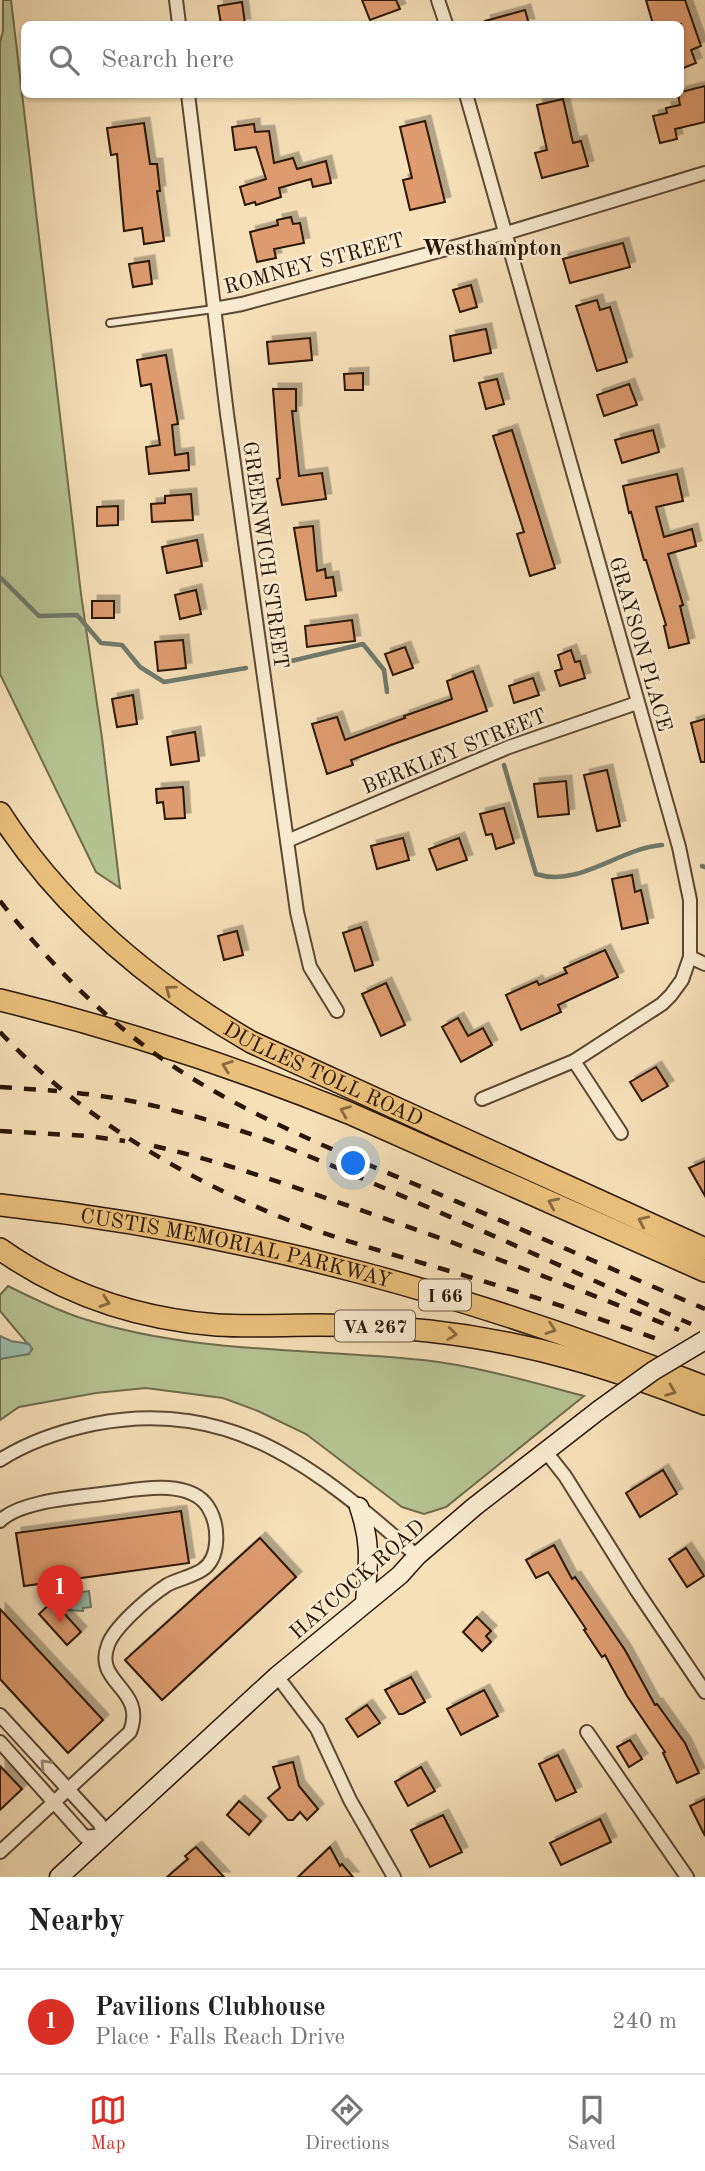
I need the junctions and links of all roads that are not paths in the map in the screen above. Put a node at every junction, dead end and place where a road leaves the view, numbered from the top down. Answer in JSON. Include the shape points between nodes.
{"nodes":[{"id":1,"x":176,"y":0,"type":"edge"},
{"id":2,"x":438,"y":0,"type":"edge"},
{"id":3,"x":179,"y":21,"type":"edge"},
{"id":4,"x":445,"y":21,"type":"edge"},
{"id":5,"x":188,"y":98,"type":"edge"},
{"id":6,"x":467,"y":98,"type":"edge"},
{"id":7,"x":705,"y":173,"type":"edge"},
{"id":8,"x":506,"y":233,"type":"junction"},
{"id":9,"x":214,"y":309,"type":"junction"},
{"id":10,"x":110,"y":323,"type":"dead end"},
{"id":11,"x":637,"y":703,"type":"junction"},
{"id":12,"x":0,"y":813,"type":"edge"},
{"id":13,"x":287,"y":841,"type":"junction"},
{"id":14,"x":690,"y":957,"type":"junction"},
{"id":15,"x":705,"y":964,"type":"edge"},
{"id":16,"x":0,"y":1000,"type":"edge"},
{"id":17,"x":337,"y":1011,"type":"dead end"},
{"id":18,"x":574,"y":1061,"type":"junction"},
{"id":19,"x":482,"y":1099,"type":"dead end"},
{"id":20,"x":621,"y":1133,"type":"dead end"},
{"id":21,"x":0,"y":1205,"type":"edge"},
{"id":22,"x":0,"y":1249,"type":"edge"},
{"id":23,"x":705,"y":1249,"type":"edge"},
{"id":24,"x":705,"y":1270,"type":"edge"},
{"id":25,"x":705,"y":1340,"type":"edge"},
{"id":26,"x":705,"y":1387,"type":"edge"},
{"id":27,"x":705,"y":1404,"type":"edge"},
{"id":28,"x":546,"y":1452,"type":"junction"},
{"id":29,"x":0,"y":1461,"type":"edge"},
{"id":30,"x":359,"y":1507,"type":"junction"},
{"id":31,"x":0,"y":1521,"type":"edge"},
{"id":32,"x":417,"y":1556,"type":"junction"},
{"id":33,"x":365,"y":1603,"type":"junction"},
{"id":34,"x":277,"y":1676,"type":"junction"},
{"id":35,"x":705,"y":1692,"type":"edge"},
{"id":36,"x":0,"y":1715,"type":"edge"},
{"id":37,"x":587,"y":1732,"type":"dead end"},
{"id":38,"x":0,"y":1742,"type":"edge"},
{"id":39,"x":69,"y":1790,"type":"junction"},
{"id":40,"x":55,"y":1802,"type":"junction"},
{"id":41,"x":103,"y":1835,"type":"junction"},
{"id":42,"x":0,"y":1852,"type":"edge"},
{"id":43,"x":59,"y":1877,"type":"edge"},
{"id":44,"x":394,"y":1877,"type":"edge"},
{"id":45,"x":687,"y":1877,"type":"edge"}],
"edges":[{"from":1,"to":3,"type":"street"},
{"from":2,"to":4,"type":"street"},
{"from":5,"to":9,"type":"street","name":"GREENWICH STREET"},
{"from":6,"to":8,"type":"street","name":"GRAYSON PLACE"},
{"from":7,"to":8,"type":"street","name":"ROMNEY STREET"},
{"from":8,"to":9,"type":"street","name":"ROMNEY STREET"},
{"from":8,"to":11,"type":"street","name":"GRAYSON PLACE"},
{"from":9,"to":10,"type":"lane"},
{"from":9,"to":13,"type":"street","name":"GREENWICH STREET"},
{"from":11,"to":13,"type":"street","name":"BERKLEY STREET","via":[[509,747]]},
{"from":11,"to":14,"type":"street","name":"GRAYSON PLACE","via":[[682,858],[690,900]]},
{"from":23,"to":12,"type":"highway","name":"DULLES TOLL ROAD","one_way":true,"via":[[226,1027],[156,980],[93,925]]},
{"from":13,"to":17,"type":"street","name":"GREENWICH STREET","via":[[310,967]]},
{"from":14,"to":15,"type":"street"},
{"from":14,"to":18,"type":"street","name":"GRAYSON PLACE","via":[[682,980],[662,1004]]},
{"from":24,"to":16,"type":"highway","one_way":true,"via":[[291,1090],[150,1040]]},
{"from":18,"to":19,"type":"street","name":"GRAYSON PLACE"},
{"from":18,"to":20,"type":"street"},
{"from":21,"to":26,"type":"highway","name":"CUSTIS MEMORIAL PARKWAY","number":"I 66","one_way":true,"via":[[132,1223],[330,1264],[504,1313]]},
{"from":22,"to":27,"type":"highway","number":"VA 267","one_way":true,"via":[[42,1276],[115,1306],[184,1321],[371,1326],[508,1343],[591,1362]]},
{"from":25,"to":28,"type":"main road","name":"HAYCOCK ROAD","bridge":true,"via":[[653,1371]]},
{"from":28,"to":32,"type":"main road","name":"HAYCOCK ROAD"},
{"from":28,"to":35,"type":"street"},
{"from":29,"to":30,"type":"street","via":[[48,1436],[86,1426],[140,1418],[177,1419],[241,1433],[271,1446]]},
{"from":30,"to":32,"type":"street"},
{"from":30,"to":33,"type":"main road","via":[[370,1551]]},
{"from":31,"to":39,"type":"street","via":[[23,1506],[164,1489],[200,1498],[214,1525],[215,1549],[207,1566],[162,1589],[122,1624],[108,1643],[107,1668],[132,1703],[133,1724],[126,1737]]},
{"from":32,"to":33,"type":"main road","name":"HAYCOCK ROAD"},
{"from":33,"to":34,"type":"main road","name":"HAYCOCK ROAD"},
{"from":34,"to":41,"type":"main road","name":"HAYCOCK ROAD"},
{"from":34,"to":44,"type":"street","via":[[317,1729]]},
{"from":39,"to":36,"type":"street","one_way":true},
{"from":37,"to":45,"type":"street"},
{"from":38,"to":40,"type":"street"},
{"from":39,"to":40,"type":"street"},
{"from":39,"to":41,"type":"street","via":[[100,1824]]},
{"from":40,"to":41,"type":"street","via":[[85,1837]]},
{"from":40,"to":42,"type":"street"},
{"from":41,"to":43,"type":"main road","name":"HAYCOCK ROAD"}]}
